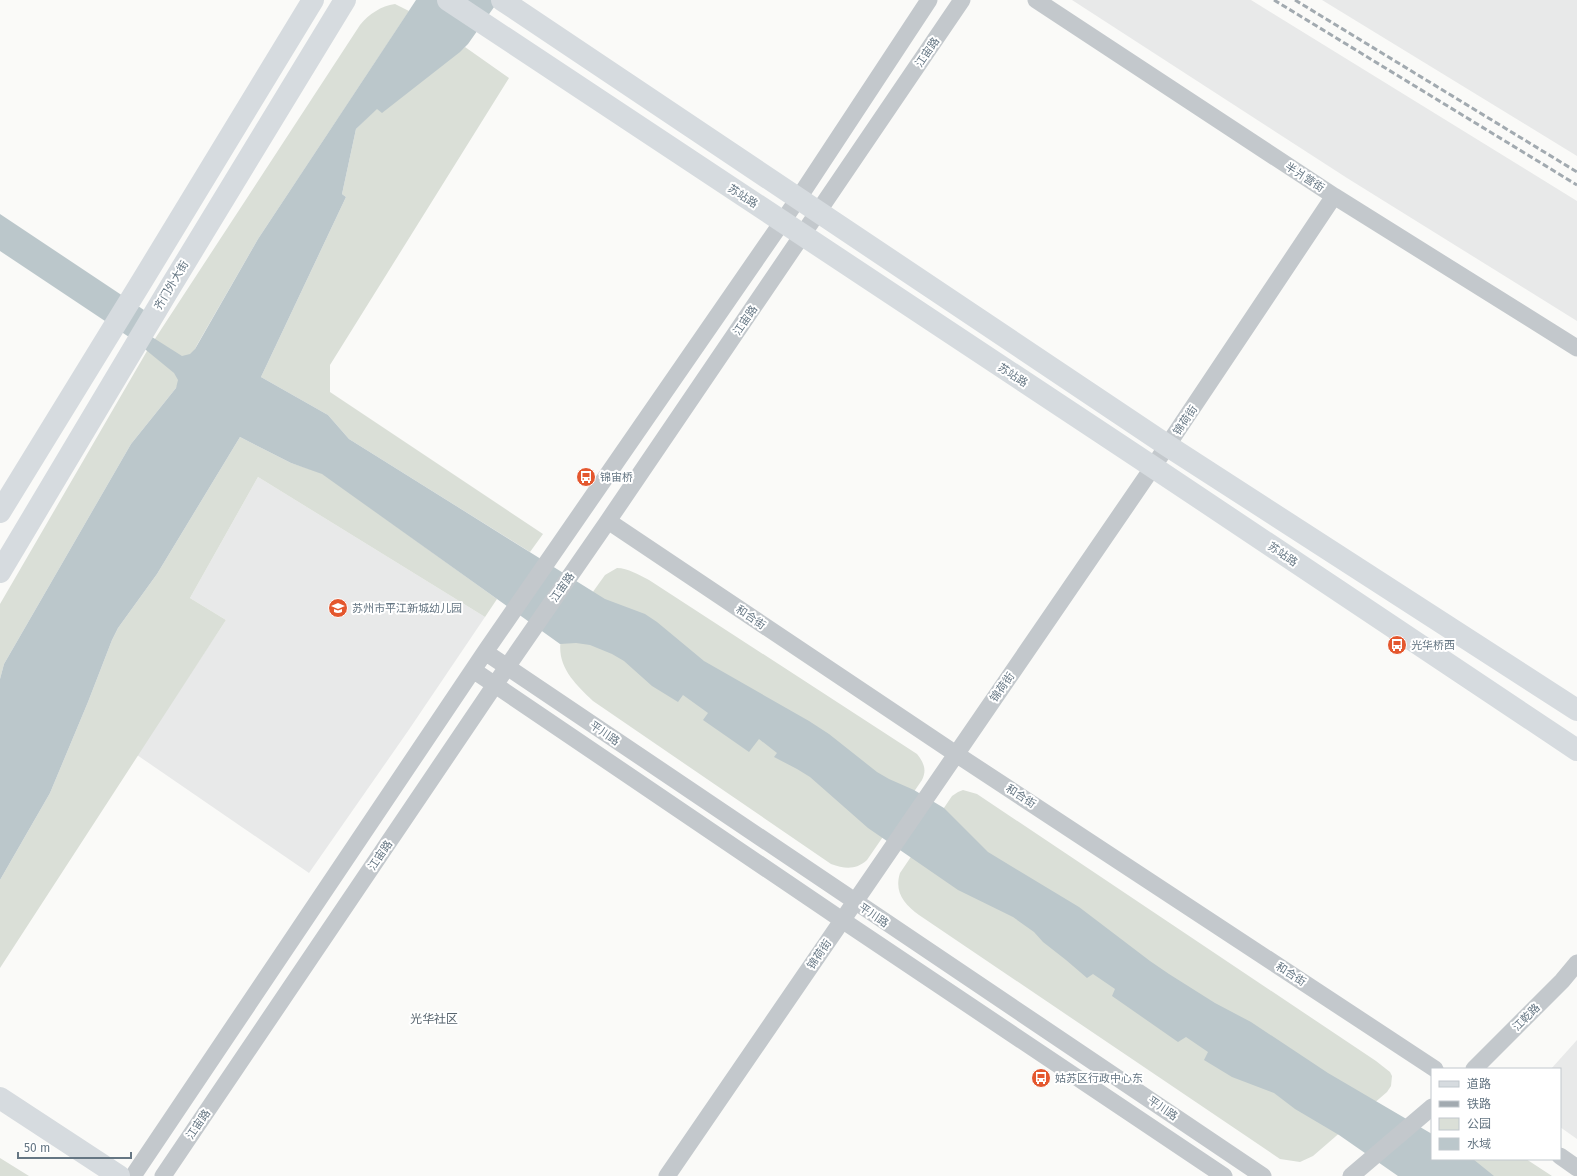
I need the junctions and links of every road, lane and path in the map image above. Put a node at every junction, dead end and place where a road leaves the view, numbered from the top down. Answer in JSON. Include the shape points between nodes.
{"nodes":[{"id":1,"x":312,"y":0,"type":"edge"},
{"id":2,"x":345,"y":0,"type":"edge"},
{"id":3,"x":448,"y":0,"type":"edge"},
{"id":4,"x":929,"y":0,"type":"edge"},
{"id":5,"x":962,"y":0,"type":"edge"},
{"id":6,"x":1036,"y":0,"type":"edge"},
{"id":7,"x":508,"y":4,"type":"edge"},
{"id":8,"x":1334,"y":196,"type":"junction"},
{"id":9,"x":798,"y":199,"type":"junction"},
{"id":10,"x":819,"y":212,"type":"junction"},
{"id":11,"x":782,"y":221,"type":"junction"},
{"id":12,"x":803,"y":236,"type":"junction"},
{"id":13,"x":1577,"y":348,"type":"edge"},
{"id":14,"x":1168,"y":446,"type":"junction"},
{"id":15,"x":1153,"y":467,"type":"junction"},
{"id":16,"x":0,"y":512,"type":"edge"},
{"id":17,"x":608,"y":521,"type":"junction"},
{"id":18,"x":0,"y":572,"type":"edge"},
{"id":19,"x":485,"y":652,"type":"junction"},
{"id":20,"x":507,"y":667,"type":"junction"},
{"id":21,"x":473,"y":670,"type":"junction"},
{"id":22,"x":495,"y":685,"type":"junction"},
{"id":23,"x":1577,"y":710,"type":"edge"},
{"id":24,"x":1577,"y":750,"type":"edge"},
{"id":25,"x":956,"y":754,"type":"junction"},
{"id":26,"x":855,"y":902,"type":"junction"},
{"id":27,"x":842,"y":920,"type":"junction"},
{"id":28,"x":1577,"y":963,"type":"edge"},
{"id":29,"x":1433,"y":1068,"type":"edge"},
{"id":30,"x":1475,"y":1068,"type":"edge"},
{"id":31,"x":0,"y":1098,"type":"edge"},
{"id":32,"x":1431,"y":1108,"type":"edge"},
{"id":33,"x":1561,"y":1157,"type":"edge"},
{"id":34,"x":1577,"y":1168,"type":"edge"},
{"id":35,"x":119,"y":1176,"type":"edge"},
{"id":36,"x":133,"y":1176,"type":"edge"},
{"id":37,"x":163,"y":1176,"type":"edge"},
{"id":38,"x":667,"y":1176,"type":"edge"},
{"id":39,"x":1224,"y":1176,"type":"edge"},
{"id":40,"x":1263,"y":1176,"type":"edge"},
{"id":41,"x":1351,"y":1176,"type":"edge"}],
"edges":[{"from":1,"to":16,"type":"main road"},
{"from":2,"to":18,"type":"main road","name":"齐门外大街"},
{"from":3,"to":11,"type":"main road","name":"苏站路"},
{"from":4,"to":9,"type":"street"},
{"from":5,"to":10,"type":"street","name":"江宙路"},
{"from":6,"to":8,"type":"street","name":"半爿营街"},
{"from":7,"to":9,"type":"main road"},
{"from":8,"to":13,"type":"street","name":"半爿营街"},
{"from":8,"to":14,"type":"street","name":"锦荷街"},
{"from":9,"to":10,"type":"main road"},
{"from":9,"to":11,"type":"street"},
{"from":10,"to":12,"type":"street","name":"江宙路"},
{"from":10,"to":14,"type":"main road"},
{"from":11,"to":12,"type":"main road","name":"苏站路"},
{"from":11,"to":19,"type":"street"},
{"from":12,"to":15,"type":"main road","name":"苏站路"},
{"from":12,"to":17,"type":"street","name":"江宙路"},
{"from":14,"to":15,"type":"street","name":"锦荷街"},
{"from":14,"to":23,"type":"main road"},
{"from":15,"to":24,"type":"main road","name":"苏站路"},
{"from":15,"to":25,"type":"street","name":"锦荷街"},
{"from":17,"to":20,"type":"street","name":"江宙路"},
{"from":17,"to":25,"type":"street","name":"和合街"},
{"from":19,"to":20,"type":"street","name":"平川路"},
{"from":19,"to":21,"type":"street"},
{"from":20,"to":22,"type":"street","name":"江宙路"},
{"from":20,"to":26,"type":"street","name":"平川路"},
{"from":21,"to":22,"type":"street","name":"平川路"},
{"from":21,"to":36,"type":"street"},
{"from":22,"to":27,"type":"street","name":"平川路"},
{"from":22,"to":37,"type":"street","name":"江宙路"},
{"from":25,"to":26,"type":"street","name":"锦荷街"},
{"from":25,"to":29,"type":"street","name":"和合街"},
{"from":26,"to":27,"type":"street","name":"锦荷街"},
{"from":26,"to":40,"type":"street","name":"平川路"},
{"from":27,"to":38,"type":"street","name":"锦荷街"},
{"from":27,"to":39,"type":"street","name":"平川路"},
{"from":28,"to":30,"type":"street","name":"江乾路"},
{"from":31,"to":35,"type":"main road"},
{"from":32,"to":41,"type":"street"},
{"from":33,"to":34,"type":"street"}]}
